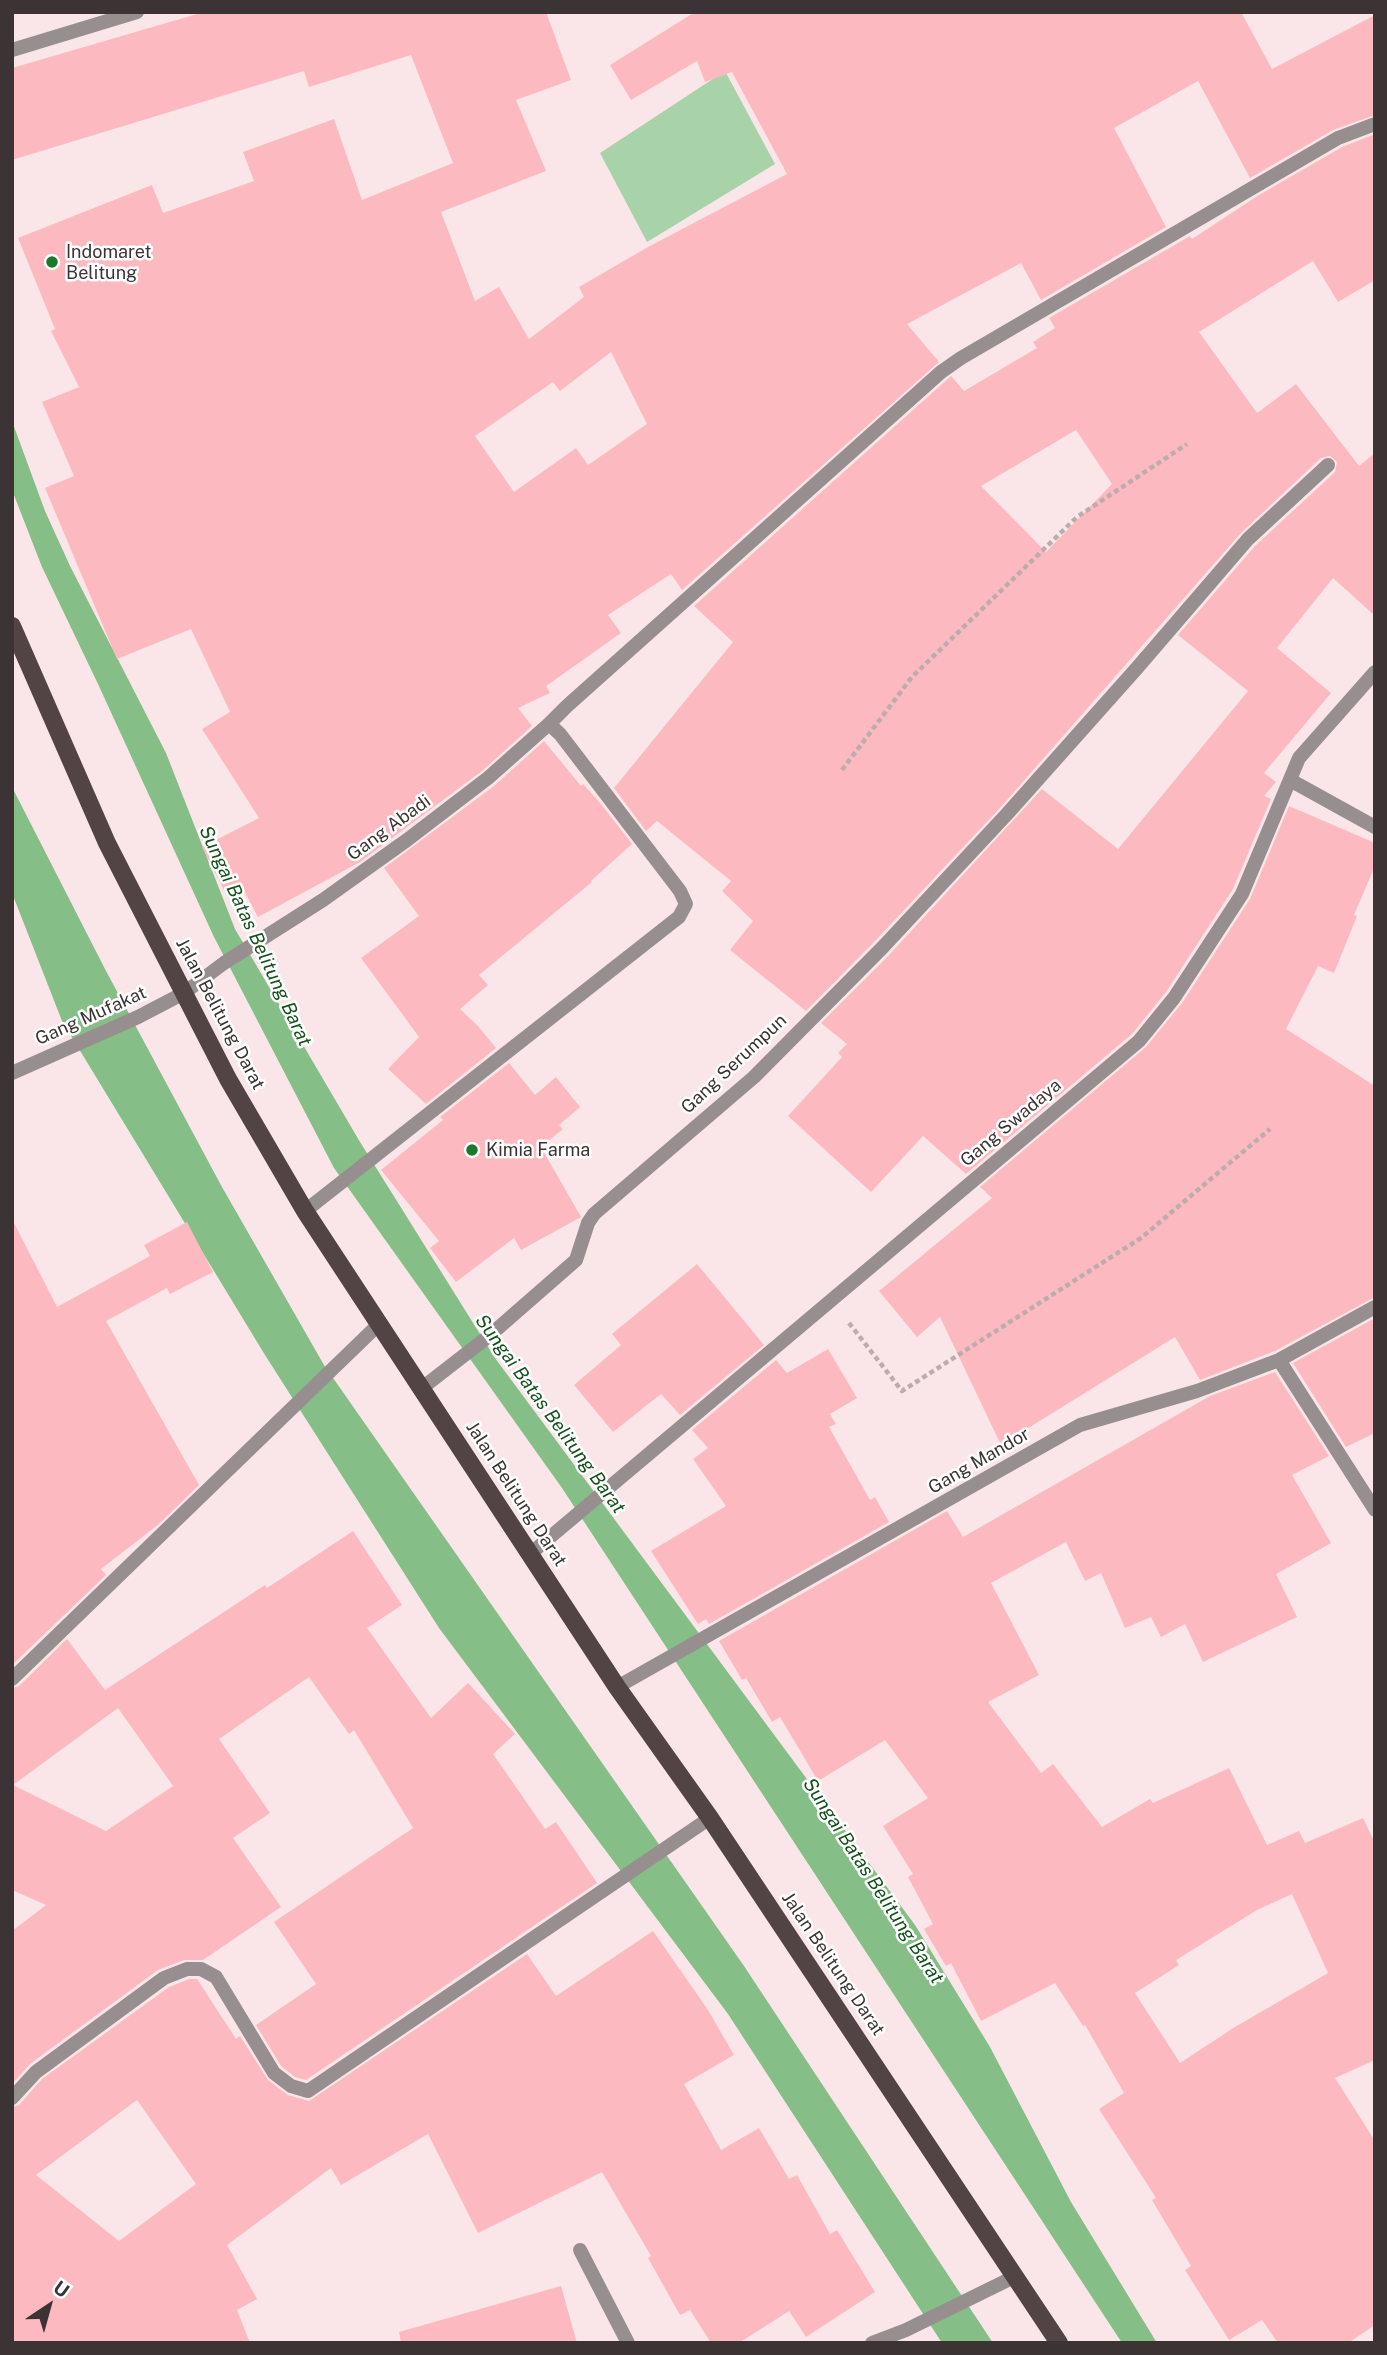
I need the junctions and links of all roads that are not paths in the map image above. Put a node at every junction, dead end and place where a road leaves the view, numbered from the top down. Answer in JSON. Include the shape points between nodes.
{"nodes":[{"id":1,"x":136,"y":12,"type":"edge"},
{"id":2,"x":12,"y":50,"type":"edge"},
{"id":3,"x":1375,"y":124,"type":"edge"},
{"id":4,"x":1328,"y":465,"type":"dead end"},
{"id":5,"x":12,"y":626,"type":"edge"},
{"id":6,"x":1375,"y":672,"type":"edge"},
{"id":7,"x":549,"y":724,"type":"junction"},
{"id":8,"x":1290,"y":780,"type":"junction"},
{"id":9,"x":1375,"y":827,"type":"edge"},
{"id":10,"x":224,"y":963,"type":"joint"},
{"id":11,"x":184,"y":993,"type":"junction"},
{"id":12,"x":12,"y":1073,"type":"edge"},
{"id":13,"x":305,"y":1210,"type":"junction"},
{"id":14,"x":1375,"y":1307,"type":"edge"},
{"id":15,"x":378,"y":1325,"type":"junction"},
{"id":16,"x":1279,"y":1360,"type":"junction"},
{"id":17,"x":422,"y":1388,"type":"junction"},
{"id":18,"x":1375,"y":1510,"type":"edge"},
{"id":19,"x":530,"y":1554,"type":"junction"},
{"id":20,"x":12,"y":1679,"type":"edge"},
{"id":21,"x":617,"y":1687,"type":"junction"},
{"id":22,"x":710,"y":1818,"type":"junction"},
{"id":23,"x":12,"y":2098,"type":"edge"},
{"id":24,"x":580,"y":2250,"type":"dead end"},
{"id":25,"x":1016,"y":2276,"type":"junction"},
{"id":26,"x":628,"y":2343,"type":"edge"},
{"id":27,"x":872,"y":2343,"type":"edge"},
{"id":28,"x":1059,"y":2343,"type":"edge"}],
"edges":[{"from":1,"to":2,"type":"street"},
{"from":3,"to":7,"type":"street","name":"Gang Abadi","via":[[1338,138],[951,365]]},
{"from":4,"to":17,"type":"street","name":"Gang Serumpun","via":[[1248,539],[1007,814],[883,947],[754,1076],[594,1214],[576,1260]]},
{"from":5,"to":11,"type":"main road","name":"Jalan Belitung Darat","via":[[107,843]]},
{"from":6,"to":8,"type":"street","name":"Gang Swadaya","via":[[1308,745]]},
{"from":7,"to":10,"type":"street","name":"Gang Abadi","via":[[407,840]]},
{"from":7,"to":13,"type":"street","via":[[680,891],[686,904],[680,917]]},
{"from":8,"to":9,"type":"street"},
{"from":8,"to":19,"type":"street","name":"Gang Swadaya","via":[[1242,894],[1174,998],[1139,1041]]},
{"from":10,"to":11,"type":"street","name":"Gang Mufakat"},
{"from":11,"to":12,"type":"street","name":"Gang Mufakat"},
{"from":11,"to":13,"type":"main road","name":"Jalan Belitung Darat"},
{"from":13,"to":15,"type":"main road","name":"Jalan Belitung Darat"},
{"from":14,"to":16,"type":"street","name":"Gang Mandor"},
{"from":15,"to":17,"type":"main road","name":"Jalan Belitung Darat"},
{"from":15,"to":20,"type":"street"},
{"from":16,"to":18,"type":"street"},
{"from":16,"to":21,"type":"street","name":"Gang Mandor","via":[[1197,1391],[1080,1425]]},
{"from":17,"to":19,"type":"main road","name":"Jalan Belitung Darat"},
{"from":19,"to":21,"type":"main road","name":"Jalan Belitung Darat"},
{"from":21,"to":22,"type":"main road","name":"Jalan Belitung Darat"},
{"from":22,"to":23,"type":"street","via":[[308,2091],[291,2086],[274,2073],[216,1977],[201,1969],[187,1969],[164,1978],[36,2072]]},
{"from":22,"to":25,"type":"main road","name":"Jalan Belitung Darat"},
{"from":24,"to":26,"type":"street"},
{"from":25,"to":27,"type":"street"},
{"from":25,"to":28,"type":"main road","name":"Jalan Belitung Darat"}]}
